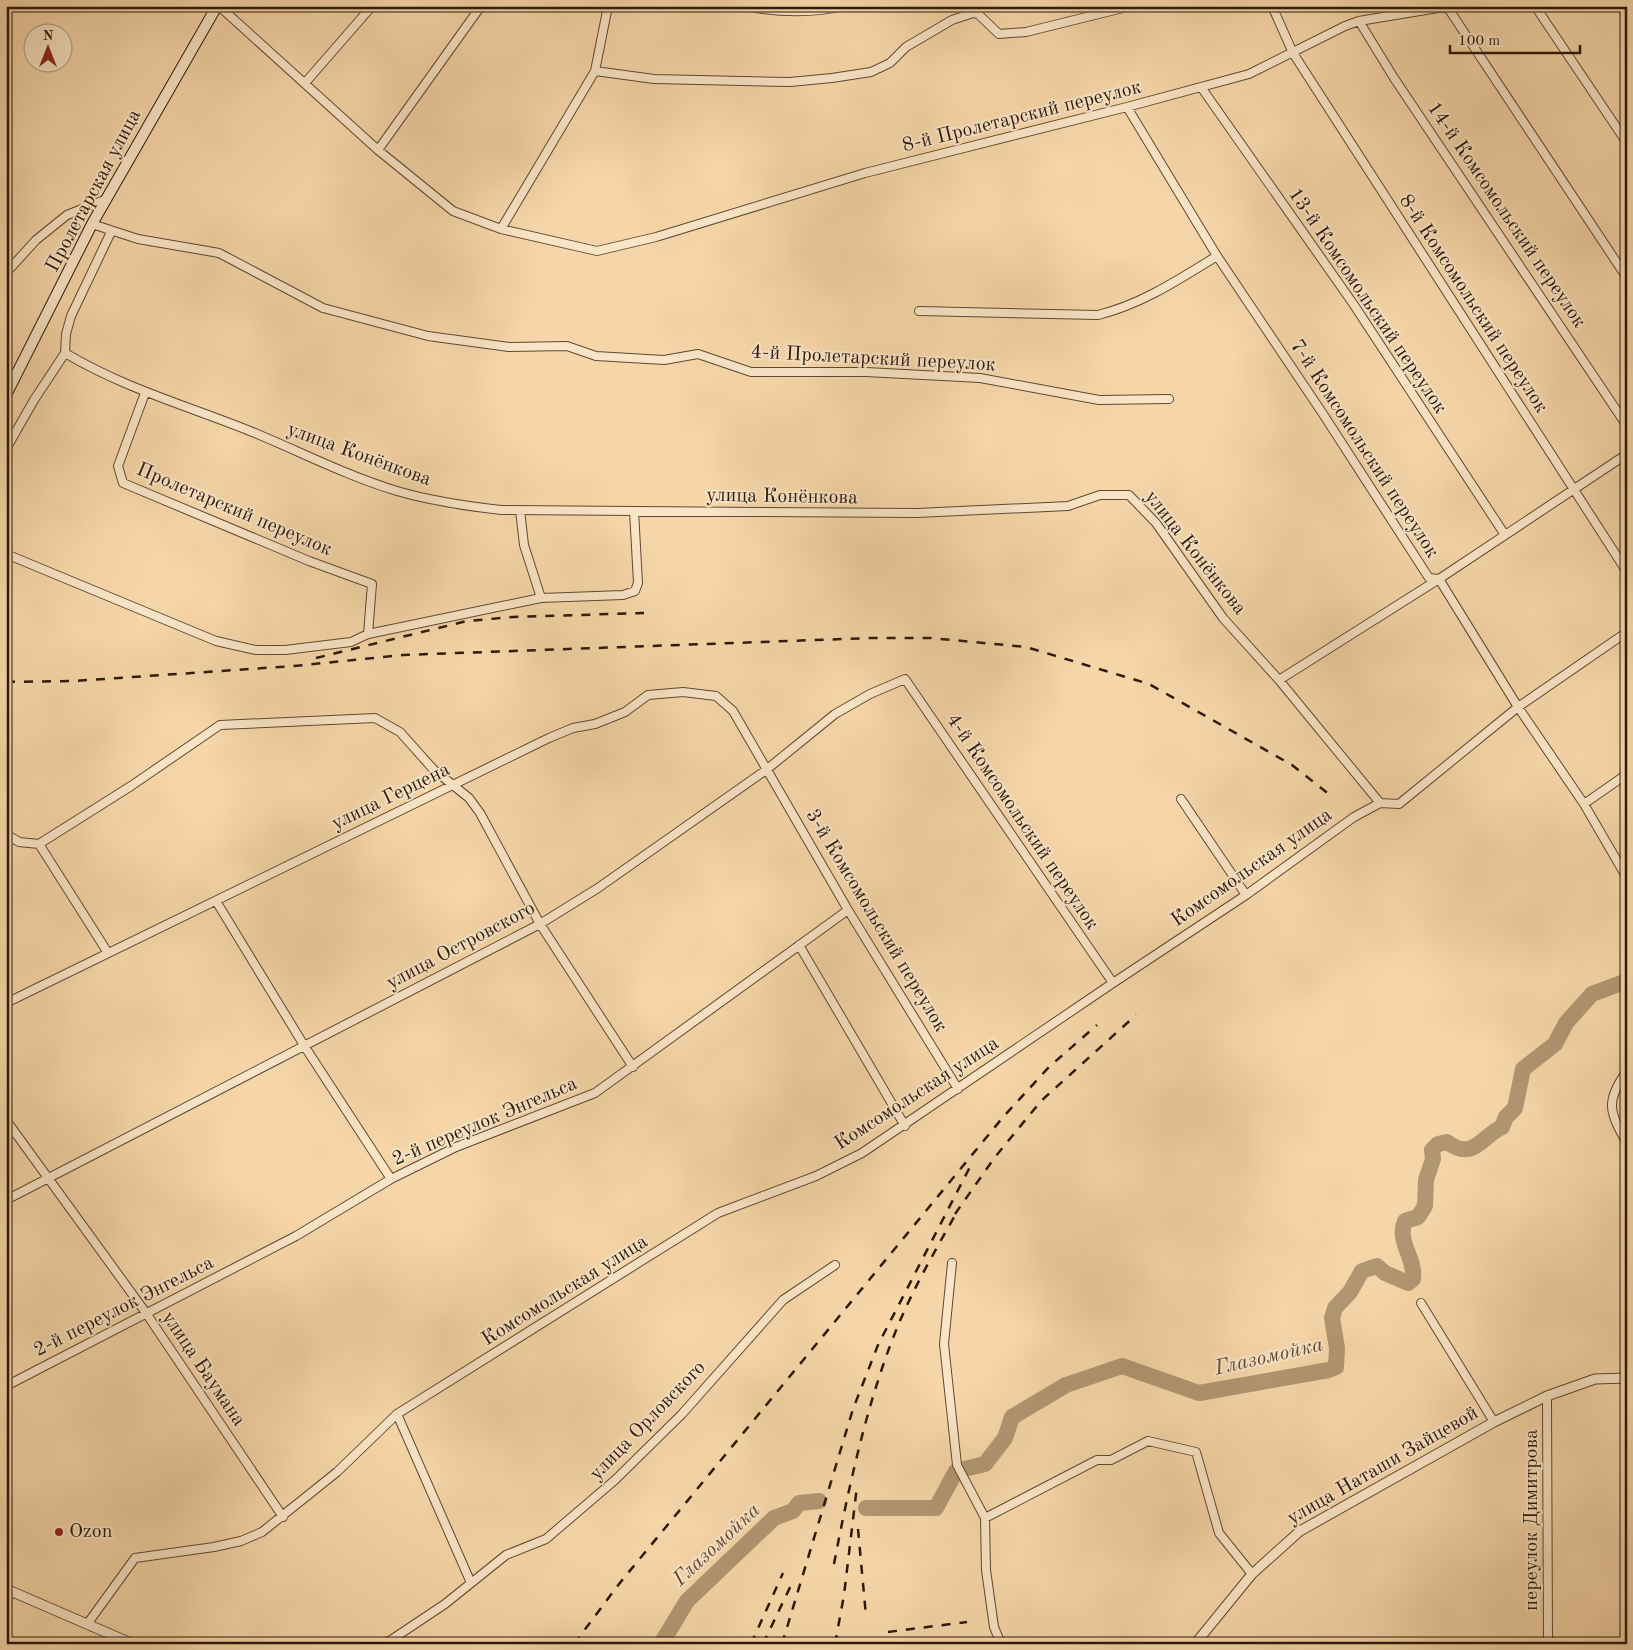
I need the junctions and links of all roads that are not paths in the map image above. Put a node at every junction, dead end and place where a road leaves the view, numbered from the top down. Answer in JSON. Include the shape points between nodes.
{"nodes":[{"id":1,"x":218,"y":6,"type":"edge"},
{"id":2,"x":372,"y":6,"type":"edge"},
{"id":3,"x":481,"y":6,"type":"edge"},
{"id":4,"x":608,"y":6,"type":"edge"},
{"id":5,"x":743,"y":6,"type":"edge"},
{"id":6,"x":844,"y":6,"type":"edge"},
{"id":7,"x":1131,"y":6,"type":"edge"},
{"id":8,"x":1272,"y":6,"type":"edge"},
{"id":9,"x":1535,"y":6,"type":"edge"},
{"id":10,"x":1621,"y":6,"type":"edge"},
{"id":11,"x":1449,"y":7,"type":"edge"},
{"id":12,"x":1627,"y":14,"type":"edge"},
{"id":13,"x":1359,"y":21,"type":"junction"},
{"id":14,"x":1293,"y":53,"type":"junction"},
{"id":15,"x":595,"y":71,"type":"junction"},
{"id":16,"x":305,"y":83,"type":"junction"},
{"id":17,"x":1201,"y":87,"type":"junction"},
{"id":18,"x":1127,"y":108,"type":"junction"},
{"id":19,"x":1627,"y":143,"type":"edge"},
{"id":20,"x":378,"y":150,"type":"junction"},
{"id":21,"x":107,"y":199,"type":"junction"},
{"id":22,"x":92,"y":224,"type":"junction"},
{"id":23,"x":501,"y":229,"type":"junction"},
{"id":24,"x":111,"y":232,"type":"junction"},
{"id":25,"x":1217,"y":256,"type":"junction"},
{"id":26,"x":6,"y":272,"type":"edge"},
{"id":27,"x":1627,"y":278,"type":"edge"},
{"id":28,"x":919,"y":311,"type":"dead end"},
{"id":29,"x":65,"y":353,"type":"junction"},
{"id":30,"x":145,"y":393,"type":"junction"},
{"id":31,"x":6,"y":394,"type":"edge"},
{"id":32,"x":1169,"y":399,"type":"dead end"},
{"id":33,"x":1627,"y":426,"type":"edge"},
{"id":34,"x":6,"y":449,"type":"edge"},
{"id":35,"x":1627,"y":454,"type":"edge"},
{"id":36,"x":1574,"y":489,"type":"junction"},
{"id":37,"x":520,"y":510,"type":"junction"},
{"id":38,"x":634,"y":511,"type":"junction"},
{"id":39,"x":1505,"y":535,"type":"junction"},
{"id":40,"x":6,"y":554,"type":"edge"},
{"id":41,"x":1627,"y":572,"type":"edge"},
{"id":42,"x":1439,"y":579,"type":"junction"},
{"id":43,"x":541,"y":598,"type":"junction"},
{"id":44,"x":1627,"y":632,"type":"edge"},
{"id":45,"x":368,"y":634,"type":"junction"},
{"id":46,"x":905,"y":679,"type":"joint"},
{"id":47,"x":1279,"y":680,"type":"junction"},
{"id":48,"x":1518,"y":708,"type":"junction"},
{"id":49,"x":766,"y":770,"type":"junction"},
{"id":50,"x":1627,"y":774,"type":"edge"},
{"id":51,"x":451,"y":785,"type":"junction"},
{"id":52,"x":1181,"y":799,"type":"dead end"},
{"id":53,"x":1380,"y":803,"type":"junction"},
{"id":54,"x":1584,"y":804,"type":"junction"},
{"id":55,"x":6,"y":834,"type":"edge"},
{"id":56,"x":39,"y":844,"type":"junction"},
{"id":57,"x":1627,"y":878,"type":"edge"},
{"id":58,"x":1246,"y":895,"type":"junction"},
{"id":59,"x":216,"y":901,"type":"junction"},
{"id":60,"x":848,"y":910,"type":"junction"},
{"id":61,"x":540,"y":924,"type":"junction"},
{"id":62,"x":799,"y":945,"type":"junction"},
{"id":63,"x":108,"y":953,"type":"junction"},
{"id":64,"x":1113,"y":983,"type":"junction"},
{"id":65,"x":6,"y":1003,"type":"edge"},
{"id":66,"x":305,"y":1047,"type":"junction"},
{"id":67,"x":634,"y":1067,"type":"junction"},
{"id":68,"x":1627,"y":1071,"type":"edge"},
{"id":69,"x":958,"y":1089,"type":"junction"},
{"id":70,"x":6,"y":1120,"type":"edge"},
{"id":71,"x":905,"y":1126,"type":"junction"},
{"id":72,"x":1627,"y":1142,"type":"edge"},
{"id":73,"x":47,"y":1179,"type":"junction"},
{"id":74,"x":391,"y":1179,"type":"junction"},
{"id":75,"x":6,"y":1200,"type":"edge"},
{"id":76,"x":952,"y":1263,"type":"dead end"},
{"id":77,"x":834,"y":1265,"type":"dead end"},
{"id":78,"x":1421,"y":1303,"type":"dead end"},
{"id":79,"x":146,"y":1313,"type":"junction"},
{"id":80,"x":1627,"y":1378,"type":"edge"},
{"id":81,"x":6,"y":1386,"type":"edge"},
{"id":82,"x":1548,"y":1396,"type":"junction"},
{"id":83,"x":396,"y":1414,"type":"junction"},
{"id":84,"x":1494,"y":1422,"type":"junction"},
{"id":85,"x":282,"y":1517,"type":"junction"},
{"id":86,"x":985,"y":1518,"type":"junction"},
{"id":87,"x":1252,"y":1574,"type":"junction"},
{"id":88,"x":471,"y":1583,"type":"junction"},
{"id":89,"x":8,"y":1590,"type":"edge"},
{"id":90,"x":6,"y":1602,"type":"edge"},
{"id":91,"x":88,"y":1623,"type":"junction"},
{"id":92,"x":133,"y":1644,"type":"edge"},
{"id":93,"x":385,"y":1644,"type":"edge"},
{"id":94,"x":1001,"y":1644,"type":"edge"},
{"id":95,"x":1195,"y":1644,"type":"edge"},
{"id":96,"x":1548,"y":1644,"type":"edge"}],
"edges":[{"from":1,"to":16,"type":"street"},
{"from":1,"to":21,"type":"main road","name":"Пролетарская улица"},
{"from":2,"to":16,"type":"street"},
{"from":3,"to":20,"type":"street"},
{"from":4,"to":15,"type":"street"},
{"from":5,"to":6,"type":"street","via":[[773,12]]},
{"from":7,"to":15,"type":"street","via":[[1026,32],[999,34],[973,13],[945,24],[906,47],[890,63],[871,72],[832,78],[790,82],[654,79]]},
{"from":8,"to":14,"type":"street","name":"8-й Комсомольский переулок"},
{"from":9,"to":19,"type":"street"},
{"from":10,"to":12,"type":"street"},
{"from":11,"to":13,"type":"street","name":"8-й Пролетарский переулок"},
{"from":11,"to":27,"type":"street"},
{"from":13,"to":14,"type":"street","name":"8-й Пролетарский переулок"},
{"from":13,"to":33,"type":"street","name":"14-й Комсомольский переулок"},
{"from":14,"to":17,"type":"street","name":"8-й Пролетарский переулок","via":[[1249,74]]},
{"from":14,"to":36,"type":"street","name":"8-й Комсомольский переулок"},
{"from":15,"to":23,"type":"street"},
{"from":16,"to":20,"type":"street"},
{"from":17,"to":18,"type":"street","name":"8-й Пролетарский переулок"},
{"from":17,"to":39,"type":"street","name":"13-й Комсомольский переулок","via":[[1354,305]]},
{"from":18,"to":23,"type":"street","name":"8-й Пролетарский переулок","via":[[866,173],[656,237],[597,251]]},
{"from":18,"to":25,"type":"street","name":"7-й Комсомольский переулок"},
{"from":20,"to":23,"type":"street","via":[[453,211]]},
{"from":21,"to":22,"type":"main road","name":"Пролетарская улица"},
{"from":21,"to":26,"type":"street","via":[[67,215],[36,240]]},
{"from":22,"to":24,"type":"street","name":"4-й Пролетарский переулок"},
{"from":22,"to":31,"type":"main road","name":"Пролетарская улица"},
{"from":24,"to":29,"type":"street","name":"Пролетарская улица","via":[[71,316]]},
{"from":24,"to":32,"type":"street","name":"4-й Пролетарский переулок","via":[[219,253],[323,308],[428,336],[509,347],[567,346],[596,356],[664,360],[698,354],[750,372],[866,372],[980,378],[1099,400]]},
{"from":25,"to":28,"type":"street","via":[[1147,298],[1123,309],[1098,315]]},
{"from":25,"to":42,"type":"street","name":"7-й Комсомольский переулок","via":[[1429,578]]},
{"from":29,"to":30,"type":"street","name":"улица Конёнкова","via":[[102,375]]},
{"from":29,"to":34,"type":"street","name":"Пролетарская улица"},
{"from":30,"to":37,"type":"street","name":"улица Конёнкова","via":[[396,491],[449,504]]},
{"from":30,"to":45,"type":"street","name":"Пролетарский переулок","via":[[118,466],[123,483],[372,584]]},
{"from":35,"to":36,"type":"street"},
{"from":36,"to":39,"type":"street"},
{"from":36,"to":41,"type":"street","name":"8-й Комсомольский переулок"},
{"from":37,"to":38,"type":"street","name":"улица Конёнкова"},
{"from":37,"to":43,"type":"street","via":[[524,545]]},
{"from":38,"to":43,"type":"street","via":[[638,583],[635,591],[623,595]]},
{"from":38,"to":47,"type":"street","name":"улица Конёнкова","via":[[917,513],[1068,506],[1100,495],[1129,495],[1156,523],[1223,618]]},
{"from":39,"to":42,"type":"street"},
{"from":40,"to":45,"type":"street","via":[[216,641],[256,650],[351,642]]},
{"from":42,"to":47,"type":"street"},
{"from":42,"to":48,"type":"street","name":"7-й Комсомольский переулок"},
{"from":43,"to":45,"type":"street"},
{"from":44,"to":48,"type":"street","name":"Комсомольская улица"},
{"from":46,"to":49,"type":"street","name":"улица Островского","via":[[835,714]]},
{"from":46,"to":64,"type":"street","name":"4-й Комсомольский переулок"},
{"from":47,"to":53,"type":"street","name":"улица Конёнкова"},
{"from":48,"to":53,"type":"street","name":"Комсомольская улица","via":[[1399,804]]},
{"from":48,"to":54,"type":"street","name":"7-й Комсомольский переулок"},
{"from":49,"to":51,"type":"street","name":"улица Герцена","via":[[733,711],[716,696],[683,692],[648,695],[625,712],[549,738]]},
{"from":49,"to":60,"type":"street","name":"3-й Комсомольский переулок"},
{"from":49,"to":61,"type":"street","name":"улица Островского","via":[[598,888]]},
{"from":50,"to":54,"type":"street"},
{"from":51,"to":56,"type":"street","via":[[400,732],[375,718],[220,725]]},
{"from":51,"to":59,"type":"street","name":"улица Герцена"},
{"from":51,"to":61,"type":"street","via":[[469,798],[480,813]]},
{"from":52,"to":58,"type":"street"},
{"from":53,"to":58,"type":"street","name":"Комсомольская улица","via":[[1354,817]]},
{"from":54,"to":57,"type":"street","name":"7-й Комсомольский переулок"},
{"from":55,"to":56,"type":"street","via":[[19,842]]},
{"from":56,"to":63,"type":"street"},
{"from":58,"to":64,"type":"street","name":"Комсомольская улица"},
{"from":59,"to":63,"type":"street","name":"улица Герцена"},
{"from":59,"to":66,"type":"street"},
{"from":60,"to":62,"type":"street","name":"2-й переулок Энгельса"},
{"from":60,"to":69,"type":"street","name":"3-й Комсомольский переулок"},
{"from":61,"to":66,"type":"street","name":"улица Островского"},
{"from":61,"to":67,"type":"street"},
{"from":62,"to":67,"type":"street","name":"2-й переулок Энгельса"},
{"from":62,"to":71,"type":"street"},
{"from":63,"to":65,"type":"street","name":"улица Герцена"},
{"from":64,"to":69,"type":"street","name":"Комсомольская улица"},
{"from":66,"to":73,"type":"street","name":"улица Островского"},
{"from":66,"to":74,"type":"street"},
{"from":67,"to":74,"type":"street","name":"2-й переулок Энгельса","via":[[596,1092],[456,1147]]},
{"from":68,"to":72,"type":"street","via":[[1614,1089],[1612,1116]]},
{"from":69,"to":71,"type":"street","name":"Комсомольская улица"},
{"from":70,"to":73,"type":"street","name":"улица Баумана"},
{"from":71,"to":83,"type":"street","name":"Комсомольская улица","via":[[824,1172],[718,1214]]},
{"from":73,"to":75,"type":"street","name":"улица Островского"},
{"from":73,"to":79,"type":"street","name":"улица Баумана"},
{"from":74,"to":79,"type":"street","name":"2-й переулок Энгельса","via":[[296,1236]]},
{"from":76,"to":86,"type":"street","via":[[944,1344],[957,1465]]},
{"from":77,"to":88,"type":"street","name":"улица Орловского","via":[[783,1300],[682,1414],[615,1480],[546,1539],[506,1555]]},
{"from":78,"to":84,"type":"street"},
{"from":79,"to":81,"type":"street","name":"2-й переулок Энгельса"},
{"from":79,"to":85,"type":"street","name":"улица Баумана"},
{"from":80,"to":82,"type":"street","name":"улица Наташи Зайцевой","via":[[1595,1379]]},
{"from":82,"to":84,"type":"street","name":"улица Наташи Зайцевой"},
{"from":82,"to":96,"type":"street","name":"переулок Димитрова"},
{"from":83,"to":85,"type":"street","name":"Комсомольская улица","via":[[337,1472]]},
{"from":83,"to":88,"type":"street"},
{"from":84,"to":87,"type":"street","name":"улица Наташи Зайцевой","via":[[1300,1531]]},
{"from":85,"to":91,"type":"street","name":"Комсомольская улица","via":[[262,1532],[241,1541],[135,1558]]},
{"from":86,"to":87,"type":"street","via":[[1098,1460],[1111,1460],[1148,1441],[1196,1452],[1219,1533]]},
{"from":86,"to":94,"type":"street","via":[[986,1570],[994,1627]]},
{"from":87,"to":95,"type":"street","name":"улица Наташи Зайцевой"},
{"from":88,"to":93,"type":"street","name":"улица Орловского","via":[[446,1604]]},
{"from":89,"to":90,"type":"street"},
{"from":89,"to":91,"type":"street"},
{"from":91,"to":92,"type":"street"}]}
